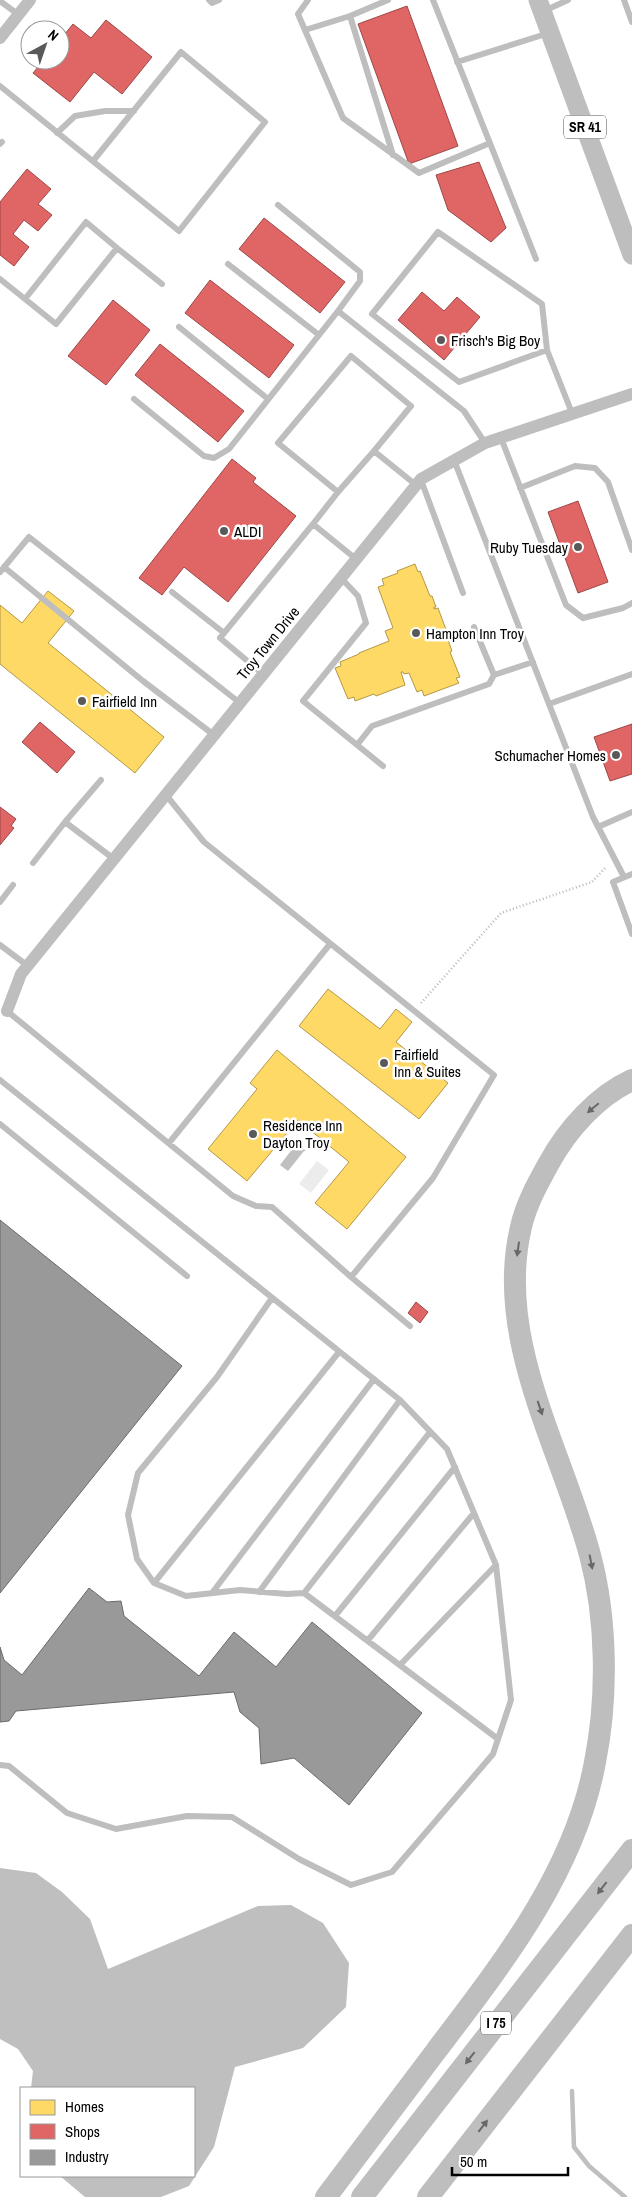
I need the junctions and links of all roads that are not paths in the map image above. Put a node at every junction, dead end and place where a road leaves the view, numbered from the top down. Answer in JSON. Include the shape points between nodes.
{"nodes":[{"id":1,"x":30,"y":0,"type":"edge"},
{"id":2,"x":209,"y":0,"type":"edge"},
{"id":3,"x":219,"y":0,"type":"edge"},
{"id":4,"x":308,"y":0,"type":"edge"},
{"id":5,"x":388,"y":0,"type":"edge"},
{"id":6,"x":433,"y":0,"type":"edge"},
{"id":7,"x":568,"y":0,"type":"edge"},
{"id":8,"x":624,"y":0,"type":"edge"},
{"id":9,"x":0,"y":1,"type":"edge"},
{"id":10,"x":540,"y":6,"type":"edge"},
{"id":11,"x":19,"y":15,"type":"junction"},
{"id":12,"x":350,"y":16,"type":"junction"},
{"id":13,"x":632,"y":20,"type":"edge"},
{"id":14,"x":305,"y":30,"type":"junction"},
{"id":15,"x":550,"y":32,"type":"junction"},
{"id":16,"x":0,"y":38,"type":"edge"},
{"id":17,"x":458,"y":62,"type":"junction"},
{"id":18,"x":0,"y":86,"type":"edge"},
{"id":19,"x":134,"y":111,"type":"junction"},
{"id":20,"x":58,"y":132,"type":"junction"},
{"id":21,"x":490,"y":143,"type":"junction"},
{"id":22,"x":393,"y":155,"type":"junction"},
{"id":23,"x":93,"y":161,"type":"junction"},
{"id":24,"x":278,"y":205,"type":"dead end"},
{"id":25,"x":117,"y":248,"type":"junction"},
{"id":26,"x":632,"y":255,"type":"edge"},
{"id":27,"x":536,"y":259,"type":"dead end"},
{"id":28,"x":228,"y":264,"type":"dead end"},
{"id":29,"x":0,"y":279,"type":"edge"},
{"id":30,"x":162,"y":284,"type":"dead end"},
{"id":31,"x":25,"y":299,"type":"junction"},
{"id":32,"x":338,"y":311,"type":"junction"},
{"id":33,"x":178,"y":327,"type":"dead end"},
{"id":34,"x":319,"y":335,"type":"junction"},
{"id":35,"x":547,"y":350,"type":"junction"},
{"id":36,"x":632,"y":394,"type":"edge"},
{"id":37,"x":134,"y":399,"type":"dead end"},
{"id":38,"x":268,"y":399,"type":"junction"},
{"id":39,"x":572,"y":414,"type":"junction"},
{"id":40,"x":501,"y":438,"type":"junction"},
{"id":41,"x":485,"y":443,"type":"junction"},
{"id":42,"x":374,"y":451,"type":"junction"},
{"id":43,"x":454,"y":460,"type":"junction"},
{"id":44,"x":418,"y":482,"type":"junction"},
{"id":45,"x":520,"y":488,"type":"junction"},
{"id":46,"x":338,"y":492,"type":"junction"},
{"id":47,"x":312,"y":524,"type":"junction"},
{"id":48,"x":632,"y":550,"type":"edge"},
{"id":49,"x":356,"y":559,"type":"junction"},
{"id":50,"x":2,"y":569,"type":"edge"},
{"id":51,"x":341,"y":578,"type":"junction"},
{"id":52,"x":172,"y":592,"type":"dead end"},
{"id":53,"x":463,"y":593,"type":"dead end"},
{"id":54,"x":632,"y":603,"type":"edge"},
{"id":55,"x":474,"y":627,"type":"dead end"},
{"id":56,"x":224,"y":633,"type":"junction"},
{"id":57,"x":533,"y":662,"type":"junction"},
{"id":58,"x":264,"y":674,"type":"junction"},
{"id":59,"x":632,"y":674,"type":"edge"},
{"id":60,"x":494,"y":675,"type":"junction"},
{"id":61,"x":240,"y":703,"type":"junction"},
{"id":62,"x":549,"y":704,"type":"junction"},
{"id":63,"x":214,"y":735,"type":"junction"},
{"id":64,"x":357,"y":745,"type":"junction"},
{"id":65,"x":383,"y":766,"type":"dead end"},
{"id":66,"x":101,"y":780,"type":"dead end"},
{"id":67,"x":166,"y":795,"type":"junction"},
{"id":68,"x":632,"y":812,"type":"edge"},
{"id":69,"x":66,"y":822,"type":"junction"},
{"id":70,"x":598,"y":826,"type":"junction"},
{"id":71,"x":114,"y":859,"type":"junction"},
{"id":72,"x":33,"y":863,"type":"dead end"},
{"id":73,"x":632,"y":874,"type":"edge"},
{"id":74,"x":624,"y":877,"type":"junction"},
{"id":75,"x":13,"y":885,"type":"dead end"},
{"id":76,"x":0,"y":902,"type":"edge"},
{"id":77,"x":632,"y":934,"type":"edge"},
{"id":78,"x":330,"y":944,"type":"junction"},
{"id":79,"x":0,"y":945,"type":"edge"},
{"id":80,"x":28,"y":966,"type":"junction"},
{"id":81,"x":7,"y":1012,"type":"joint"},
{"id":82,"x":0,"y":1080,"type":"edge"},
{"id":83,"x":632,"y":1080,"type":"edge"},
{"id":84,"x":0,"y":1124,"type":"edge"},
{"id":85,"x":169,"y":1143,"type":"junction"},
{"id":86,"x":187,"y":1276,"type":"dead end"},
{"id":87,"x":350,"y":1277,"type":"junction"},
{"id":88,"x":272,"y":1298,"type":"junction"},
{"id":89,"x":410,"y":1326,"type":"dead end"},
{"id":90,"x":339,"y":1352,"type":"junction"},
{"id":91,"x":374,"y":1379,"type":"junction"},
{"id":92,"x":400,"y":1400,"type":"junction"},
{"id":93,"x":430,"y":1432,"type":"junction"},
{"id":94,"x":455,"y":1467,"type":"junction"},
{"id":95,"x":474,"y":1514,"type":"junction"},
{"id":96,"x":496,"y":1565,"type":"junction"},
{"id":97,"x":154,"y":1582,"type":"junction"},
{"id":98,"x":259,"y":1592,"type":"junction"},
{"id":99,"x":212,"y":1593,"type":"junction"},
{"id":100,"x":304,"y":1593,"type":"junction"},
{"id":101,"x":335,"y":1616,"type":"junction"},
{"id":102,"x":368,"y":1640,"type":"junction"},
{"id":103,"x":400,"y":1665,"type":"junction"},
{"id":104,"x":498,"y":1739,"type":"junction"},
{"id":105,"x":0,"y":1764,"type":"edge"},
{"id":106,"x":632,"y":1850,"type":"edge"},
{"id":107,"x":632,"y":1935,"type":"edge"},
{"id":108,"x":632,"y":1952,"type":"edge"},
{"id":109,"x":546,"y":2045,"type":"junction"},
{"id":110,"x":326,"y":2197,"type":"edge"},
{"id":111,"x":362,"y":2197,"type":"edge"},
{"id":112,"x":428,"y":2197,"type":"edge"}],
"edges":[{"from":1,"to":11,"type":"street"},
{"from":2,"to":3,"type":"lane","via":[[212,3]]},
{"from":4,"to":14,"type":"lane","via":[[298,14]]},
{"from":5,"to":12,"type":"lane"},
{"from":6,"to":17,"type":"lane"},
{"from":7,"to":10,"type":"lane"},
{"from":8,"to":13,"type":"lane"},
{"from":9,"to":11,"type":"lane"},
{"from":10,"to":15,"type":"main road","number":"SR 41"},
{"from":11,"to":16,"type":"street"},
{"from":12,"to":14,"type":"lane"},
{"from":12,"to":22,"type":"lane"},
{"from":14,"to":22,"type":"lane","via":[[343,118]]},
{"from":15,"to":17,"type":"lane"},
{"from":15,"to":26,"type":"main road","number":"SR 41"},
{"from":17,"to":21,"type":"lane"},
{"from":18,"to":20,"type":"lane"},
{"from":19,"to":20,"type":"lane","via":[[75,116]]},
{"from":19,"to":23,"type":"lane"},
{"from":19,"to":23,"type":"lane","via":[[182,52],[265,122],[178,231]]},
{"from":20,"to":23,"type":"lane"},
{"from":21,"to":22,"type":"lane","via":[[419,174]]},
{"from":21,"to":27,"type":"lane"},
{"from":24,"to":32,"type":"lane","via":[[360,272],[360,281]]},
{"from":25,"to":30,"type":"lane"},
{"from":25,"to":31,"type":"lane","via":[[56,324]]},
{"from":25,"to":31,"type":"lane","via":[[86,222]]},
{"from":28,"to":34,"type":"lane"},
{"from":29,"to":31,"type":"lane"},
{"from":32,"to":34,"type":"lane"},
{"from":32,"to":41,"type":"lane","via":[[464,411]]},
{"from":33,"to":38,"type":"lane"},
{"from":34,"to":38,"type":"lane"},
{"from":35,"to":35,"type":"lane","via":[[542,304],[438,232],[372,314],[459,382]]},
{"from":35,"to":39,"type":"lane"},
{"from":36,"to":39,"type":"street","name":"Troy Town Drive"},
{"from":37,"to":38,"type":"lane","via":[[204,456],[214,458],[229,449]]},
{"from":39,"to":40,"type":"street","name":"Troy Town Drive"},
{"from":40,"to":41,"type":"street","name":"Troy Town Drive"},
{"from":40,"to":45,"type":"lane"},
{"from":41,"to":43,"type":"street","name":"Troy Town Drive"},
{"from":42,"to":44,"type":"lane"},
{"from":42,"to":46,"type":"lane"},
{"from":42,"to":46,"type":"lane","via":[[411,406],[351,356],[278,443]]},
{"from":43,"to":44,"type":"street","name":"Troy Town Drive"},
{"from":43,"to":57,"type":"lane"},
{"from":44,"to":49,"type":"street","name":"Troy Town Drive"},
{"from":44,"to":53,"type":"lane"},
{"from":45,"to":48,"type":"lane","via":[[575,466],[595,468],[608,482]]},
{"from":45,"to":54,"type":"lane","via":[[566,605],[583,618]]},
{"from":46,"to":47,"type":"lane"},
{"from":47,"to":49,"type":"lane"},
{"from":47,"to":56,"type":"lane"},
{"from":49,"to":51,"type":"street","name":"Troy Town Drive"},
{"from":50,"to":61,"type":"lane","via":[[29,537]]},
{"from":50,"to":63,"type":"lane"},
{"from":51,"to":58,"type":"street","name":"Troy Town Drive"},
{"from":51,"to":64,"type":"lane","via":[[358,596],[366,622],[303,701]]},
{"from":52,"to":56,"type":"lane"},
{"from":55,"to":60,"type":"lane"},
{"from":56,"to":58,"type":"lane","via":[[220,638]]},
{"from":57,"to":60,"type":"lane"},
{"from":57,"to":62,"type":"lane"},
{"from":58,"to":61,"type":"street","name":"Troy Town Drive"},
{"from":59,"to":62,"type":"lane"},
{"from":60,"to":64,"type":"lane","via":[[489,684],[372,726]]},
{"from":61,"to":63,"type":"street","name":"Troy Town Drive"},
{"from":62,"to":70,"type":"lane"},
{"from":63,"to":67,"type":"street","name":"Troy Town Drive"},
{"from":64,"to":65,"type":"lane"},
{"from":66,"to":69,"type":"lane"},
{"from":67,"to":71,"type":"street","name":"Troy Town Drive"},
{"from":67,"to":78,"type":"lane","via":[[204,842]]},
{"from":68,"to":70,"type":"lane"},
{"from":69,"to":71,"type":"lane"},
{"from":69,"to":72,"type":"lane"},
{"from":70,"to":74,"type":"lane"},
{"from":71,"to":80,"type":"street","name":"Troy Town Drive"},
{"from":73,"to":74,"type":"lane"},
{"from":74,"to":77,"type":"lane","via":[[613,882]]},
{"from":75,"to":76,"type":"lane"},
{"from":78,"to":85,"type":"lane"},
{"from":78,"to":87,"type":"lane","via":[[494,1076],[433,1178]]},
{"from":79,"to":80,"type":"lane"},
{"from":80,"to":81,"type":"street","name":"Troy Town Drive","via":[[21,974]]},
{"from":81,"to":85,"type":"lane"},
{"from":82,"to":88,"type":"lane"},
{"from":83,"to":110,"type":"highway","one_way":true,"via":[[621,1085],[581,1118],[556,1150],[533,1192],[521,1226],[516,1265],[517,1306],[526,1365],[590,1556],[599,1603],[604,1660],[603,1704],[595,1762],[583,1811],[547,1892],[514,1943],[461,2019]]},
{"from":84,"to":86,"type":"lane"},
{"from":85,"to":87,"type":"lane","via":[[234,1196],[256,1206],[272,1207]]},
{"from":87,"to":89,"type":"lane"},
{"from":88,"to":90,"type":"lane"},
{"from":88,"to":97,"type":"lane","via":[[217,1377],[138,1473],[128,1515],[137,1559]]},
{"from":90,"to":91,"type":"lane"},
{"from":90,"to":97,"type":"lane"},
{"from":91,"to":92,"type":"lane"},
{"from":91,"to":99,"type":"lane"},
{"from":92,"to":93,"type":"lane"},
{"from":92,"to":98,"type":"lane"},
{"from":93,"to":94,"type":"lane","via":[[447,1449]]},
{"from":93,"to":100,"type":"lane"},
{"from":94,"to":95,"type":"lane"},
{"from":94,"to":101,"type":"lane"},
{"from":95,"to":96,"type":"lane"},
{"from":95,"to":102,"type":"lane"},
{"from":96,"to":103,"type":"lane"},
{"from":96,"to":104,"type":"lane","via":[[511,1700]]},
{"from":97,"to":99,"type":"lane","via":[[186,1596]]},
{"from":98,"to":99,"type":"lane"},
{"from":98,"to":100,"type":"lane"},
{"from":100,"to":101,"type":"lane"},
{"from":101,"to":102,"type":"lane"},
{"from":102,"to":103,"type":"lane"},
{"from":103,"to":104,"type":"lane"},
{"from":104,"to":105,"type":"lane","via":[[493,1754],[392,1872],[351,1885],[299,1859],[232,1817],[187,1816],[116,1829],[68,1813],[9,1766]]},
{"from":106,"to":111,"type":"highway","number":"I 75","one_way":true},
{"from":107,"to":109,"type":"highway"},
{"from":108,"to":109,"type":"highway"},
{"from":112,"to":109,"type":"highway","one_way":true}]}
